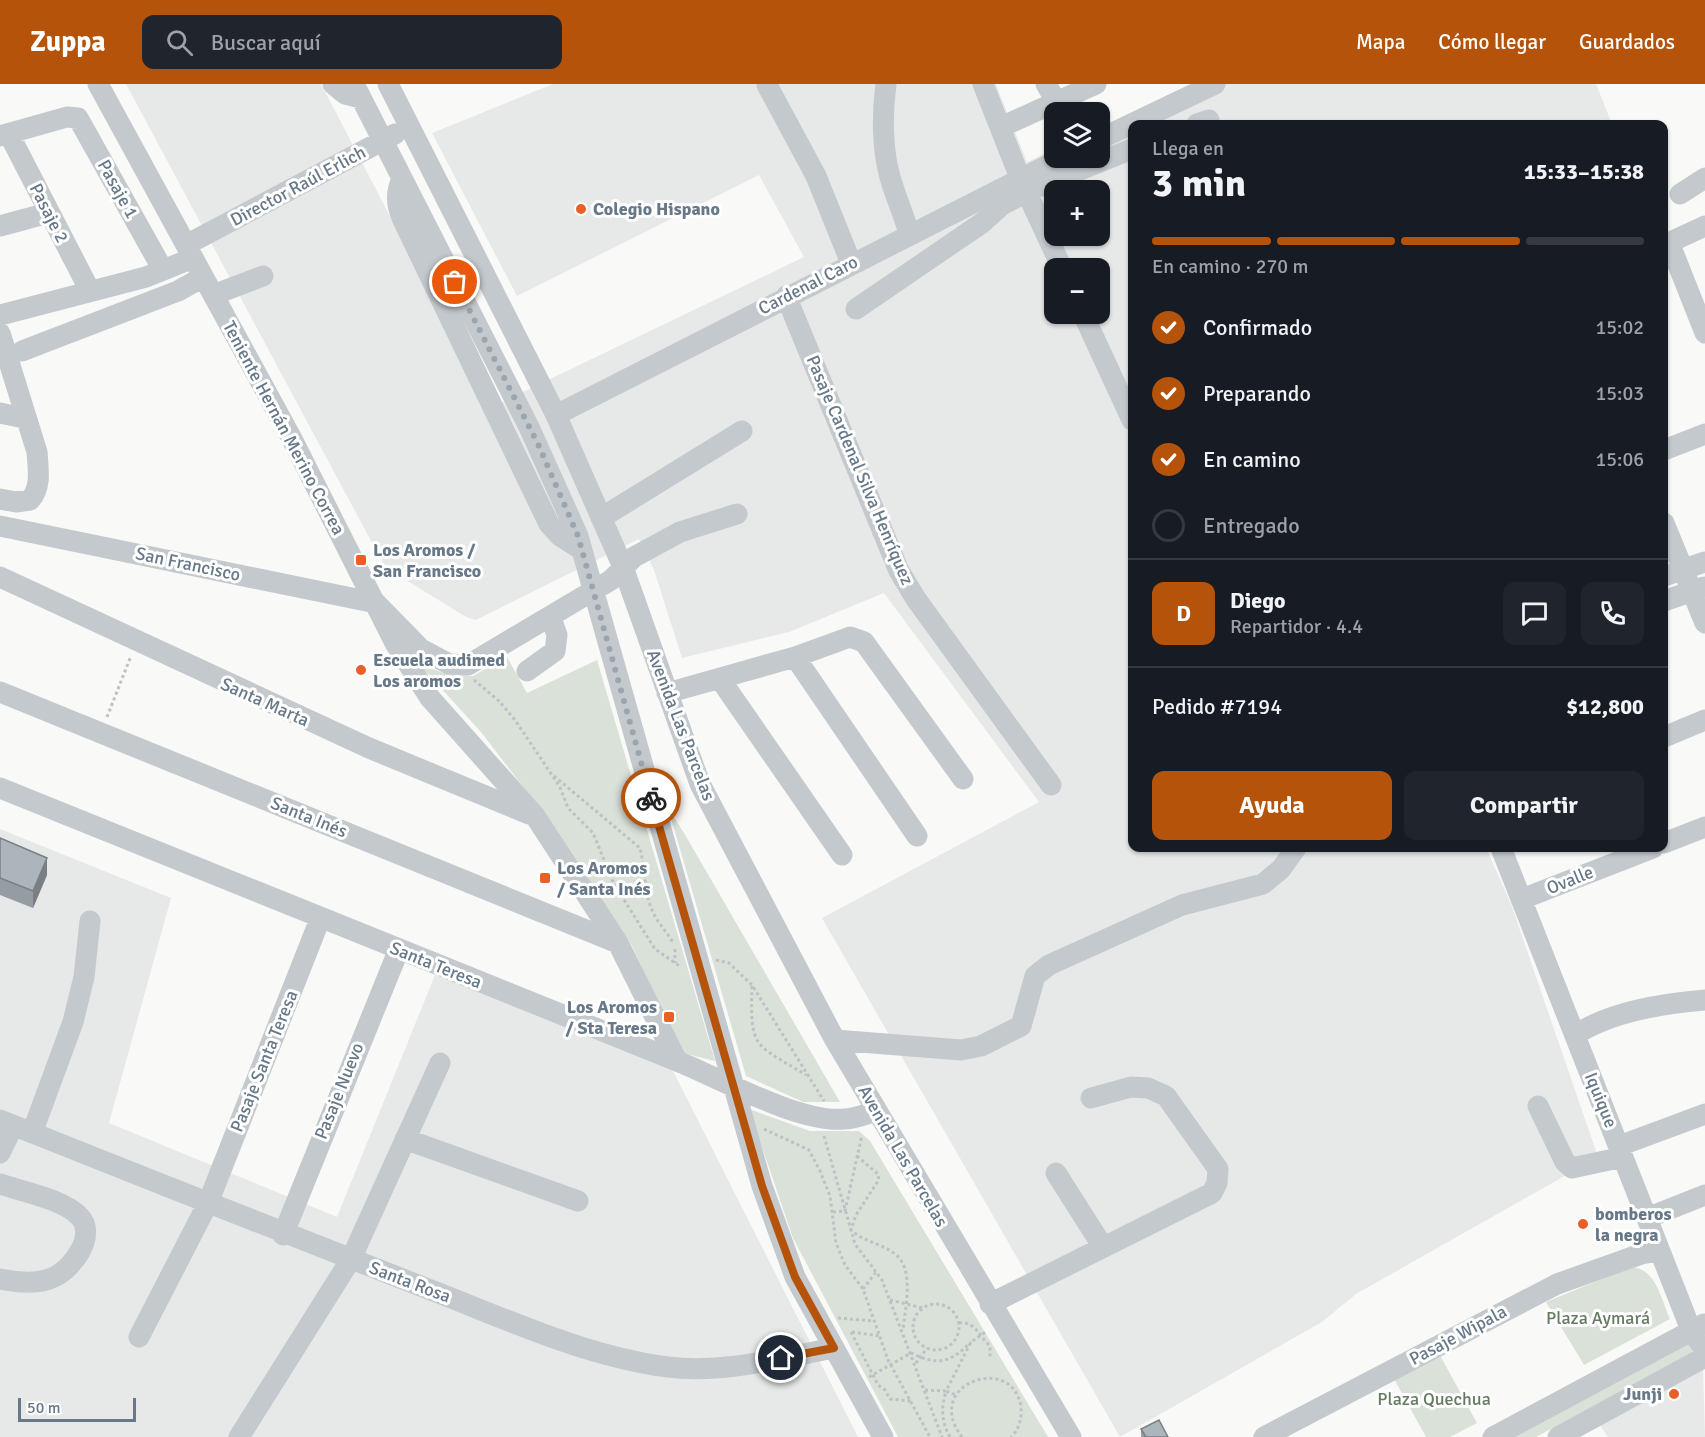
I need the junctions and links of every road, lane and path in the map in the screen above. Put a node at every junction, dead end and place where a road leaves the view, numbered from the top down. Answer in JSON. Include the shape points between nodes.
{"nodes":[{"id":1,"x":98,"y":84,"type":"edge"},
{"id":2,"x":333,"y":84,"type":"edge"},
{"id":3,"x":388,"y":84,"type":"edge"},
{"id":4,"x":886,"y":84,"type":"edge"},
{"id":5,"x":983,"y":84,"type":"edge"},
{"id":6,"x":1046,"y":84,"type":"edge"},
{"id":7,"x":1096,"y":84,"type":"edge"},
{"id":8,"x":1215,"y":84,"type":"edge"},
{"id":9,"x":767,"y":85,"type":"edge"},
{"id":10,"x":357,"y":91,"type":"edge"},
{"id":11,"x":1056,"y":102,"type":"edge"},
{"id":12,"x":1059,"y":102,"type":"edge"},
{"id":13,"x":1044,"y":109,"type":"edge"},
{"id":14,"x":1141,"y":120,"type":"edge"},
{"id":15,"x":409,"y":126,"type":"junction"},
{"id":16,"x":1128,"y":126,"type":"edge"},
{"id":17,"x":1001,"y":127,"type":"junction"},
{"id":18,"x":5,"y":135,"type":"edge"},
{"id":19,"x":1110,"y":135,"type":"edge"},
{"id":20,"x":383,"y":140,"type":"junction"},
{"id":21,"x":1128,"y":150,"type":"edge"},
{"id":22,"x":1048,"y":168,"type":"edge"},
{"id":23,"x":1705,"y":178,"type":"edge"},
{"id":24,"x":1023,"y":185,"type":"junction"},
{"id":25,"x":1680,"y":194,"type":"dead end"},
{"id":26,"x":48,"y":213,"type":"junction"},
{"id":27,"x":0,"y":226,"type":"edge"},
{"id":28,"x":1705,"y":226,"type":"edge"},
{"id":29,"x":909,"y":234,"type":"junction"},
{"id":30,"x":1668,"y":242,"type":"edge"},
{"id":31,"x":1668,"y":248,"type":"edge"},
{"id":32,"x":1057,"y":258,"type":"edge"},
{"id":33,"x":851,"y":263,"type":"junction"},
{"id":34,"x":199,"y":269,"type":"junction"},
{"id":35,"x":163,"y":270,"type":"junction"},
{"id":36,"x":263,"y":276,"type":"dead end"},
{"id":37,"x":90,"y":291,"type":"junction"},
{"id":38,"x":786,"y":296,"type":"junction"},
{"id":39,"x":856,"y":309,"type":"dead end"},
{"id":40,"x":0,"y":315,"type":"edge"},
{"id":41,"x":1088,"y":324,"type":"edge"},
{"id":42,"x":0,"y":333,"type":"edge"},
{"id":43,"x":1705,"y":333,"type":"edge"},
{"id":44,"x":22,"y":351,"type":"dead end"},
{"id":45,"x":1128,"y":405,"type":"edge"},
{"id":46,"x":0,"y":412,"type":"edge"},
{"id":47,"x":556,"y":415,"type":"junction"},
{"id":48,"x":24,"y":418,"type":"junction"},
{"id":49,"x":742,"y":430,"type":"dead end"},
{"id":50,"x":1705,"y":434,"type":"edge"},
{"id":51,"x":1668,"y":448,"type":"edge"},
{"id":52,"x":0,"y":499,"type":"edge"},
{"id":53,"x":737,"y":514,"type":"dead end"},
{"id":54,"x":601,"y":518,"type":"junction"},
{"id":55,"x":0,"y":526,"type":"edge"},
{"id":56,"x":1668,"y":545,"type":"edge"},
{"id":57,"x":1705,"y":562,"type":"edge"},
{"id":58,"x":623,"y":567,"type":"junction"},
{"id":59,"x":1673,"y":573,"type":"edge"},
{"id":60,"x":0,"y":577,"type":"edge"},
{"id":61,"x":1699,"y":589,"type":"edge"},
{"id":62,"x":595,"y":590,"type":"junction"},
{"id":63,"x":1668,"y":600,"type":"edge"},
{"id":64,"x":376,"y":603,"type":"junction"},
{"id":65,"x":551,"y":618,"type":"junction"},
{"id":66,"x":1705,"y":623,"type":"edge"},
{"id":67,"x":136,"y":642,"type":"junction"},
{"id":68,"x":795,"y":657,"type":"junction"},
{"id":69,"x":468,"y":665,"type":"junction"},
{"id":70,"x":527,"y":671,"type":"dead end"},
{"id":71,"x":720,"y":679,"type":"junction"},
{"id":72,"x":0,"y":692,"type":"edge"},
{"id":73,"x":667,"y":693,"type":"junction"},
{"id":74,"x":1705,"y":720,"type":"edge"},
{"id":75,"x":100,"y":733,"type":"junction"},
{"id":76,"x":1668,"y":735,"type":"edge"},
{"id":77,"x":550,"y":773,"type":"junction"},
{"id":78,"x":963,"y":779,"type":"dead end"},
{"id":79,"x":1051,"y":785,"type":"dead end"},
{"id":80,"x":0,"y":788,"type":"edge"},
{"id":81,"x":535,"y":816,"type":"junction"},
{"id":82,"x":1705,"y":827,"type":"edge"},
{"id":83,"x":917,"y":836,"type":"dead end"},
{"id":84,"x":1668,"y":841,"type":"edge"},
{"id":85,"x":1293,"y":852,"type":"edge"},
{"id":86,"x":1503,"y":852,"type":"edge"},
{"id":87,"x":1643,"y":852,"type":"edge"},
{"id":88,"x":843,"y":855,"type":"dead end"},
{"id":89,"x":1522,"y":899,"type":"junction"},
{"id":90,"x":320,"y":919,"type":"junction"},
{"id":91,"x":90,"y":921,"type":"dead end"},
{"id":92,"x":618,"y":943,"type":"junction"},
{"id":93,"x":399,"y":950,"type":"junction"},
{"id":94,"x":703,"y":959,"type":"junction"},
{"id":95,"x":675,"y":964,"type":"junction"},
{"id":96,"x":719,"y":972,"type":"dead end"},
{"id":97,"x":752,"y":985,"type":"junction"},
{"id":98,"x":1705,"y":1000,"type":"edge"},
{"id":99,"x":1575,"y":1035,"type":"junction"},
{"id":100,"x":835,"y":1040,"type":"junction"},
{"id":101,"x":677,"y":1061,"type":"junction"},
{"id":102,"x":440,"y":1063,"type":"dead end"},
{"id":103,"x":807,"y":1076,"type":"junction"},
{"id":104,"x":732,"y":1084,"type":"junction"},
{"id":105,"x":1090,"y":1098,"type":"dead end"},
{"id":106,"x":1538,"y":1106,"type":"dead end"},
{"id":107,"x":1705,"y":1114,"type":"edge"},
{"id":108,"x":829,"y":1118,"type":"junction"},
{"id":109,"x":870,"y":1118,"type":"junction"},
{"id":110,"x":758,"y":1121,"type":"dead end"},
{"id":111,"x":15,"y":1126,"type":"edge"},
{"id":112,"x":405,"y":1140,"type":"junction"},
{"id":113,"x":1621,"y":1152,"type":"junction"},
{"id":114,"x":0,"y":1153,"type":"edge"},
{"id":115,"x":857,"y":1156,"type":"junction"},
{"id":116,"x":1056,"y":1173,"type":"dead end"},
{"id":117,"x":0,"y":1184,"type":"edge"},
{"id":118,"x":1705,"y":1195,"type":"edge"},
{"id":119,"x":578,"y":1201,"type":"dead end"},
{"id":120,"x":208,"y":1203,"type":"junction"},
{"id":121,"x":845,"y":1210,"type":"junction"},
{"id":122,"x":833,"y":1212,"type":"junction"},
{"id":123,"x":1647,"y":1218,"type":"junction"},
{"id":124,"x":851,"y":1230,"type":"junction"},
{"id":125,"x":283,"y":1235,"type":"junction"},
{"id":126,"x":1103,"y":1247,"type":"junction"},
{"id":127,"x":1660,"y":1251,"type":"junction"},
{"id":128,"x":351,"y":1259,"type":"junction"},
{"id":129,"x":876,"y":1272,"type":"junction"},
{"id":130,"x":0,"y":1279,"type":"edge"},
{"id":131,"x":863,"y":1289,"type":"junction"},
{"id":132,"x":890,"y":1300,"type":"junction"},
{"id":133,"x":906,"y":1302,"type":"junction"},
{"id":134,"x":990,"y":1304,"type":"junction"},
{"id":135,"x":923,"y":1308,"type":"junction"},
{"id":136,"x":875,"y":1321,"type":"junction"},
{"id":137,"x":959,"y":1323,"type":"junction"},
{"id":138,"x":1698,"y":1327,"type":"edge"},
{"id":139,"x":903,"y":1330,"type":"junction"},
{"id":140,"x":825,"y":1331,"type":"junction"},
{"id":141,"x":851,"y":1332,"type":"junction"},
{"id":142,"x":880,"y":1336,"type":"junction"},
{"id":143,"x":915,"y":1336,"type":"junction"},
{"id":144,"x":979,"y":1336,"type":"junction"},
{"id":145,"x":139,"y":1337,"type":"dead end"},
{"id":146,"x":907,"y":1341,"type":"junction"},
{"id":147,"x":971,"y":1342,"type":"junction"},
{"id":148,"x":927,"y":1348,"type":"junction"},
{"id":149,"x":1705,"y":1350,"type":"edge"},
{"id":150,"x":912,"y":1353,"type":"junction"},
{"id":151,"x":1705,"y":1357,"type":"edge"},
{"id":152,"x":922,"y":1358,"type":"junction"},
{"id":153,"x":990,"y":1359,"type":"dead end"},
{"id":154,"x":916,"y":1363,"type":"junction"},
{"id":155,"x":890,"y":1364,"type":"junction"},
{"id":156,"x":864,"y":1380,"type":"junction"},
{"id":157,"x":925,"y":1390,"type":"junction"},
{"id":158,"x":946,"y":1390,"type":"junction"},
{"id":159,"x":957,"y":1395,"type":"junction"},
{"id":160,"x":911,"y":1401,"type":"junction"},
{"id":161,"x":239,"y":1437,"type":"edge"},
{"id":162,"x":883,"y":1437,"type":"edge"},
{"id":163,"x":930,"y":1437,"type":"edge"},
{"id":164,"x":942,"y":1437,"type":"edge"},
{"id":165,"x":950,"y":1437,"type":"edge"},
{"id":166,"x":962,"y":1437,"type":"edge"},
{"id":167,"x":1011,"y":1437,"type":"edge"},
{"id":168,"x":1071,"y":1437,"type":"edge"},
{"id":169,"x":1264,"y":1437,"type":"edge"},
{"id":170,"x":1493,"y":1437,"type":"edge"},
{"id":171,"x":1558,"y":1437,"type":"edge"}],
"edges":[{"from":1,"to":34,"type":"street","name":"Teniente Hernán Merino Correa"},
{"from":2,"to":10,"type":"street","via":[[345,94]]},
{"from":3,"to":15,"type":"street","name":"Avenida Las Parcelas"},
{"from":4,"to":29,"type":"street","via":[[885,155]]},
{"from":5,"to":17,"type":"street"},
{"from":6,"to":11,"type":"street"},
{"from":7,"to":12,"type":"street"},
{"from":8,"to":14,"type":"street"},
{"from":9,"to":33,"type":"street","via":[[816,176]]},
{"from":10,"to":20,"type":"street"},
{"from":13,"to":17,"type":"street"},
{"from":15,"to":20,"type":"street","name":"Director Raúl Erlich"},
{"from":15,"to":47,"type":"street","name":"Avenida Las Parcelas"},
{"from":16,"to":19,"type":"street"},
{"from":17,"to":24,"type":"street"},
{"from":18,"to":26,"type":"street","name":"Pasaje 2"},
{"from":18,"to":35,"type":"street","name":"Pasaje 1","via":[[67,117],[78,118]]},
{"from":20,"to":34,"type":"street","name":"Director Raúl Erlich"},
{"from":20,"to":62,"type":"street","via":[[539,448]]},
{"from":21,"to":24,"type":"street"},
{"from":22,"to":24,"type":"street","name":"Cardenal Caro"},
{"from":23,"to":25,"type":"street"},
{"from":24,"to":29,"type":"street","name":"Cardenal Caro"},
{"from":24,"to":32,"type":"street"},
{"from":24,"to":39,"type":"street","via":[[982,223]]},
{"from":26,"to":27,"type":"street"},
{"from":26,"to":37,"type":"street","name":"Pasaje 2"},
{"from":28,"to":30,"type":"street"},
{"from":29,"to":33,"type":"street","name":"Cardenal Caro"},
{"from":31,"to":43,"type":"street"},
{"from":33,"to":38,"type":"street","name":"Cardenal Caro"},
{"from":34,"to":35,"type":"street"},
{"from":34,"to":36,"type":"street"},
{"from":34,"to":44,"type":"street","via":[[178,291]]},
{"from":34,"to":64,"type":"street","name":"Teniente Hernán Merino Correa"},
{"from":35,"to":37,"type":"street"},
{"from":37,"to":40,"type":"street"},
{"from":38,"to":47,"type":"street","name":"Cardenal Caro"},
{"from":38,"to":79,"type":"street","name":"Pasaje Cardenal Silva Henríquez","via":[[899,571]]},
{"from":41,"to":45,"type":"street"},
{"from":42,"to":48,"type":"street"},
{"from":46,"to":48,"type":"street"},
{"from":47,"to":54,"type":"street","name":"Avenida Las Parcelas"},
{"from":48,"to":52,"type":"street","via":[[37,452],[38,485],[30,500]]},
{"from":49,"to":54,"type":"street"},
{"from":50,"to":51,"type":"street"},
{"from":53,"to":58,"type":"street","via":[[680,532],[633,557]]},
{"from":54,"to":58,"type":"street","name":"Avenida Las Parcelas"},
{"from":55,"to":64,"type":"street","name":"San Francisco"},
{"from":56,"to":59,"type":"street"},
{"from":57,"to":59,"type":"street"},
{"from":58,"to":62,"type":"street"},
{"from":58,"to":73,"type":"street","name":"Avenida Las Parcelas"},
{"from":59,"to":61,"type":"street"},
{"from":60,"to":67,"type":"street","name":"Santa Marta"},
{"from":61,"to":63,"type":"street"},
{"from":61,"to":66,"type":"street"},
{"from":62,"to":65,"type":"street"},
{"from":62,"to":94,"type":"street"},
{"from":64,"to":69,"type":"street","via":[[421,649],[449,664]]},
{"from":64,"to":81,"type":"street","name":"Teniente Hernán Merino Correa","via":[[395,643],[430,698]]},
{"from":65,"to":69,"type":"street"},
{"from":65,"to":70,"type":"street","via":[[557,635],[555,651]]},
{"from":67,"to":75,"type":"path"},
{"from":67,"to":81,"type":"street","name":"Santa Marta","via":[[369,748]]},
{"from":68,"to":71,"type":"street"},
{"from":68,"to":78,"type":"street","via":[[837,639],[850,637],[864,642]]},
{"from":68,"to":83,"type":"street"},
{"from":69,"to":77,"type":"path","via":[[481,688],[515,720]]},
{"from":71,"to":73,"type":"street"},
{"from":71,"to":88,"type":"street"},
{"from":72,"to":75,"type":"street","name":"Santa Inés"},
{"from":73,"to":100,"type":"street","name":"Avenida Las Parcelas","via":[[700,784]]},
{"from":74,"to":76,"type":"street"},
{"from":75,"to":92,"type":"street","name":"Santa Inés"},
{"from":77,"to":95,"type":"path","via":[[568,808],[593,833],[614,885],[655,949]]},
{"from":77,"to":95,"type":"path","via":[[640,848],[650,908],[675,946]]},
{"from":80,"to":90,"type":"street","name":"Santa Teresa"},
{"from":81,"to":92,"type":"street","name":"Teniente Hernán Merino Correa"},
{"from":82,"to":84,"type":"street"},
{"from":85,"to":100,"type":"street","via":[[1263,884],[1182,905],[1049,965],[1035,976],[1021,1026],[981,1046],[962,1050]]},
{"from":86,"to":89,"type":"street","name":"Iquique"},
{"from":87,"to":89,"type":"street","name":"Ovalle"},
{"from":89,"to":99,"type":"street","name":"Iquique"},
{"from":90,"to":93,"type":"street","name":"Santa Teresa"},
{"from":90,"to":120,"type":"street","name":"Pasaje Santa Teresa"},
{"from":91,"to":111,"type":"street","via":[[84,977],[73,1022]]},
{"from":92,"to":101,"type":"street","name":"Teniente Hernán Merino Correa"},
{"from":93,"to":101,"type":"street","name":"Santa Teresa"},
{"from":93,"to":125,"type":"street","name":"Pasaje Nuevo"},
{"from":94,"to":95,"type":"path"},
{"from":94,"to":96,"type":"path"},
{"from":94,"to":97,"type":"path","via":[[729,963]]},
{"from":94,"to":104,"type":"street"},
{"from":97,"to":103,"type":"path"},
{"from":97,"to":103,"type":"path","via":[[751,1026],[759,1046]]},
{"from":98,"to":99,"type":"street","via":[[1642,1010]]},
{"from":99,"to":113,"type":"street","name":"Iquique"},
{"from":100,"to":109,"type":"street","name":"Avenida Las Parcelas"},
{"from":101,"to":104,"type":"street","name":"Santa Teresa"},
{"from":102,"to":112,"type":"street"},
{"from":103,"to":108,"type":"path","via":[[822,1095]]},
{"from":104,"to":108,"type":"street","name":"Santa Teresa","via":[[778,1105]]},
{"from":104,"to":140,"type":"street","via":[[762,1186],[795,1277]]},
{"from":105,"to":126,"type":"street","via":[[1131,1087],[1148,1088],[1166,1096],[1218,1169],[1212,1193]]},
{"from":106,"to":113,"type":"street","via":[[1565,1162],[1572,1168]]},
{"from":107,"to":113,"type":"street"},
{"from":108,"to":109,"type":"street","name":"Santa Teresa"},
{"from":108,"to":121,"type":"path","via":[[824,1139]]},
{"from":109,"to":115,"type":"path"},
{"from":109,"to":134,"type":"street","name":"Avenida Las Parcelas"},
{"from":110,"to":122,"type":"path","via":[[764,1129],[809,1150]]},
{"from":111,"to":114,"type":"street"},
{"from":111,"to":120,"type":"street","name":"Santa Rosa"},
{"from":112,"to":119,"type":"street"},
{"from":112,"to":128,"type":"street"},
{"from":113,"to":123,"type":"street","name":"Iquique"},
{"from":115,"to":121,"type":"path"},
{"from":115,"to":124,"type":"path","via":[[875,1169],[878,1181]]},
{"from":116,"to":126,"type":"street"},
{"from":117,"to":130,"type":"street","via":[[67,1206],[82,1218],[86,1231],[82,1248],[56,1277],[37,1282]]},
{"from":118,"to":123,"type":"street"},
{"from":120,"to":125,"type":"street","name":"Santa Rosa"},
{"from":120,"to":145,"type":"street","name":"Pasaje Santa Teresa"},
{"from":121,"to":122,"type":"path"},
{"from":121,"to":124,"type":"path"},
{"from":122,"to":131,"type":"path","via":[[839,1250]]},
{"from":123,"to":127,"type":"street","name":"Iquique"},
{"from":124,"to":129,"type":"path","via":[[855,1244]]},
{"from":124,"to":133,"type":"path","via":[[862,1240],[897,1254],[906,1278]]},
{"from":125,"to":128,"type":"street","name":"Santa Rosa"},
{"from":126,"to":134,"type":"street"},
{"from":127,"to":138,"type":"street","name":"Iquique"},
{"from":127,"to":169,"type":"street","name":"Pasaje Wipala","via":[[1622,1260],[1557,1284]]},
{"from":128,"to":140,"type":"street","name":"Santa Rosa","via":[[533,1329],[623,1359],[670,1368],[723,1369]]},
{"from":128,"to":161,"type":"street"},
{"from":129,"to":131,"type":"path"},
{"from":129,"to":132,"type":"path"},
{"from":131,"to":136,"type":"path"},
{"from":132,"to":133,"type":"path"},
{"from":132,"to":139,"type":"path"},
{"from":133,"to":135,"type":"path"},
{"from":133,"to":139,"type":"path"},
{"from":134,"to":168,"type":"street","name":"Avenida Las Parcelas"},
{"from":135,"to":137,"type":"path","via":[[944,1305]]},
{"from":135,"to":143,"type":"path","via":[[914,1319]]},
{"from":136,"to":140,"type":"path"},
{"from":136,"to":142,"type":"path"},
{"from":137,"to":144,"type":"path","via":[[974,1326]]},
{"from":137,"to":148,"type":"path","via":[[951,1344],[936,1350]]},
{"from":138,"to":149,"type":"street","name":"Iquique"},
{"from":138,"to":170,"type":"street"},
{"from":139,"to":146,"type":"path"},
{"from":140,"to":141,"type":"path"},
{"from":140,"to":156,"type":"street"},
{"from":141,"to":142,"type":"path"},
{"from":141,"to":156,"type":"path"},
{"from":142,"to":155,"type":"path"},
{"from":143,"to":146,"type":"path"},
{"from":143,"to":148,"type":"path"},
{"from":144,"to":147,"type":"path"},
{"from":144,"to":153,"type":"path","via":[[990,1346]]},
{"from":146,"to":150,"type":"path"},
{"from":147,"to":152,"type":"path","via":[[951,1358],[933,1362]]},
{"from":147,"to":158,"type":"path"},
{"from":148,"to":152,"type":"path"},
{"from":150,"to":152,"type":"path"},
{"from":150,"to":154,"type":"path"},
{"from":150,"to":155,"type":"path"},
{"from":151,"to":171,"type":"street"},
{"from":152,"to":154,"type":"path"},
{"from":154,"to":157,"type":"path"},
{"from":155,"to":156,"type":"path"},
{"from":155,"to":160,"type":"path"},
{"from":156,"to":160,"type":"path","via":[[890,1399]]},
{"from":156,"to":162,"type":"street"},
{"from":157,"to":158,"type":"path"},
{"from":157,"to":164,"type":"path"},
{"from":158,"to":159,"type":"path"},
{"from":158,"to":165,"type":"path","via":[[942,1416]]},
{"from":159,"to":166,"type":"path","via":[[952,1418]]},
{"from":159,"to":167,"type":"path","via":[[975,1380],[997,1379],[1007,1384],[1020,1402],[1022,1413]]},
{"from":160,"to":163,"type":"path"}]}
